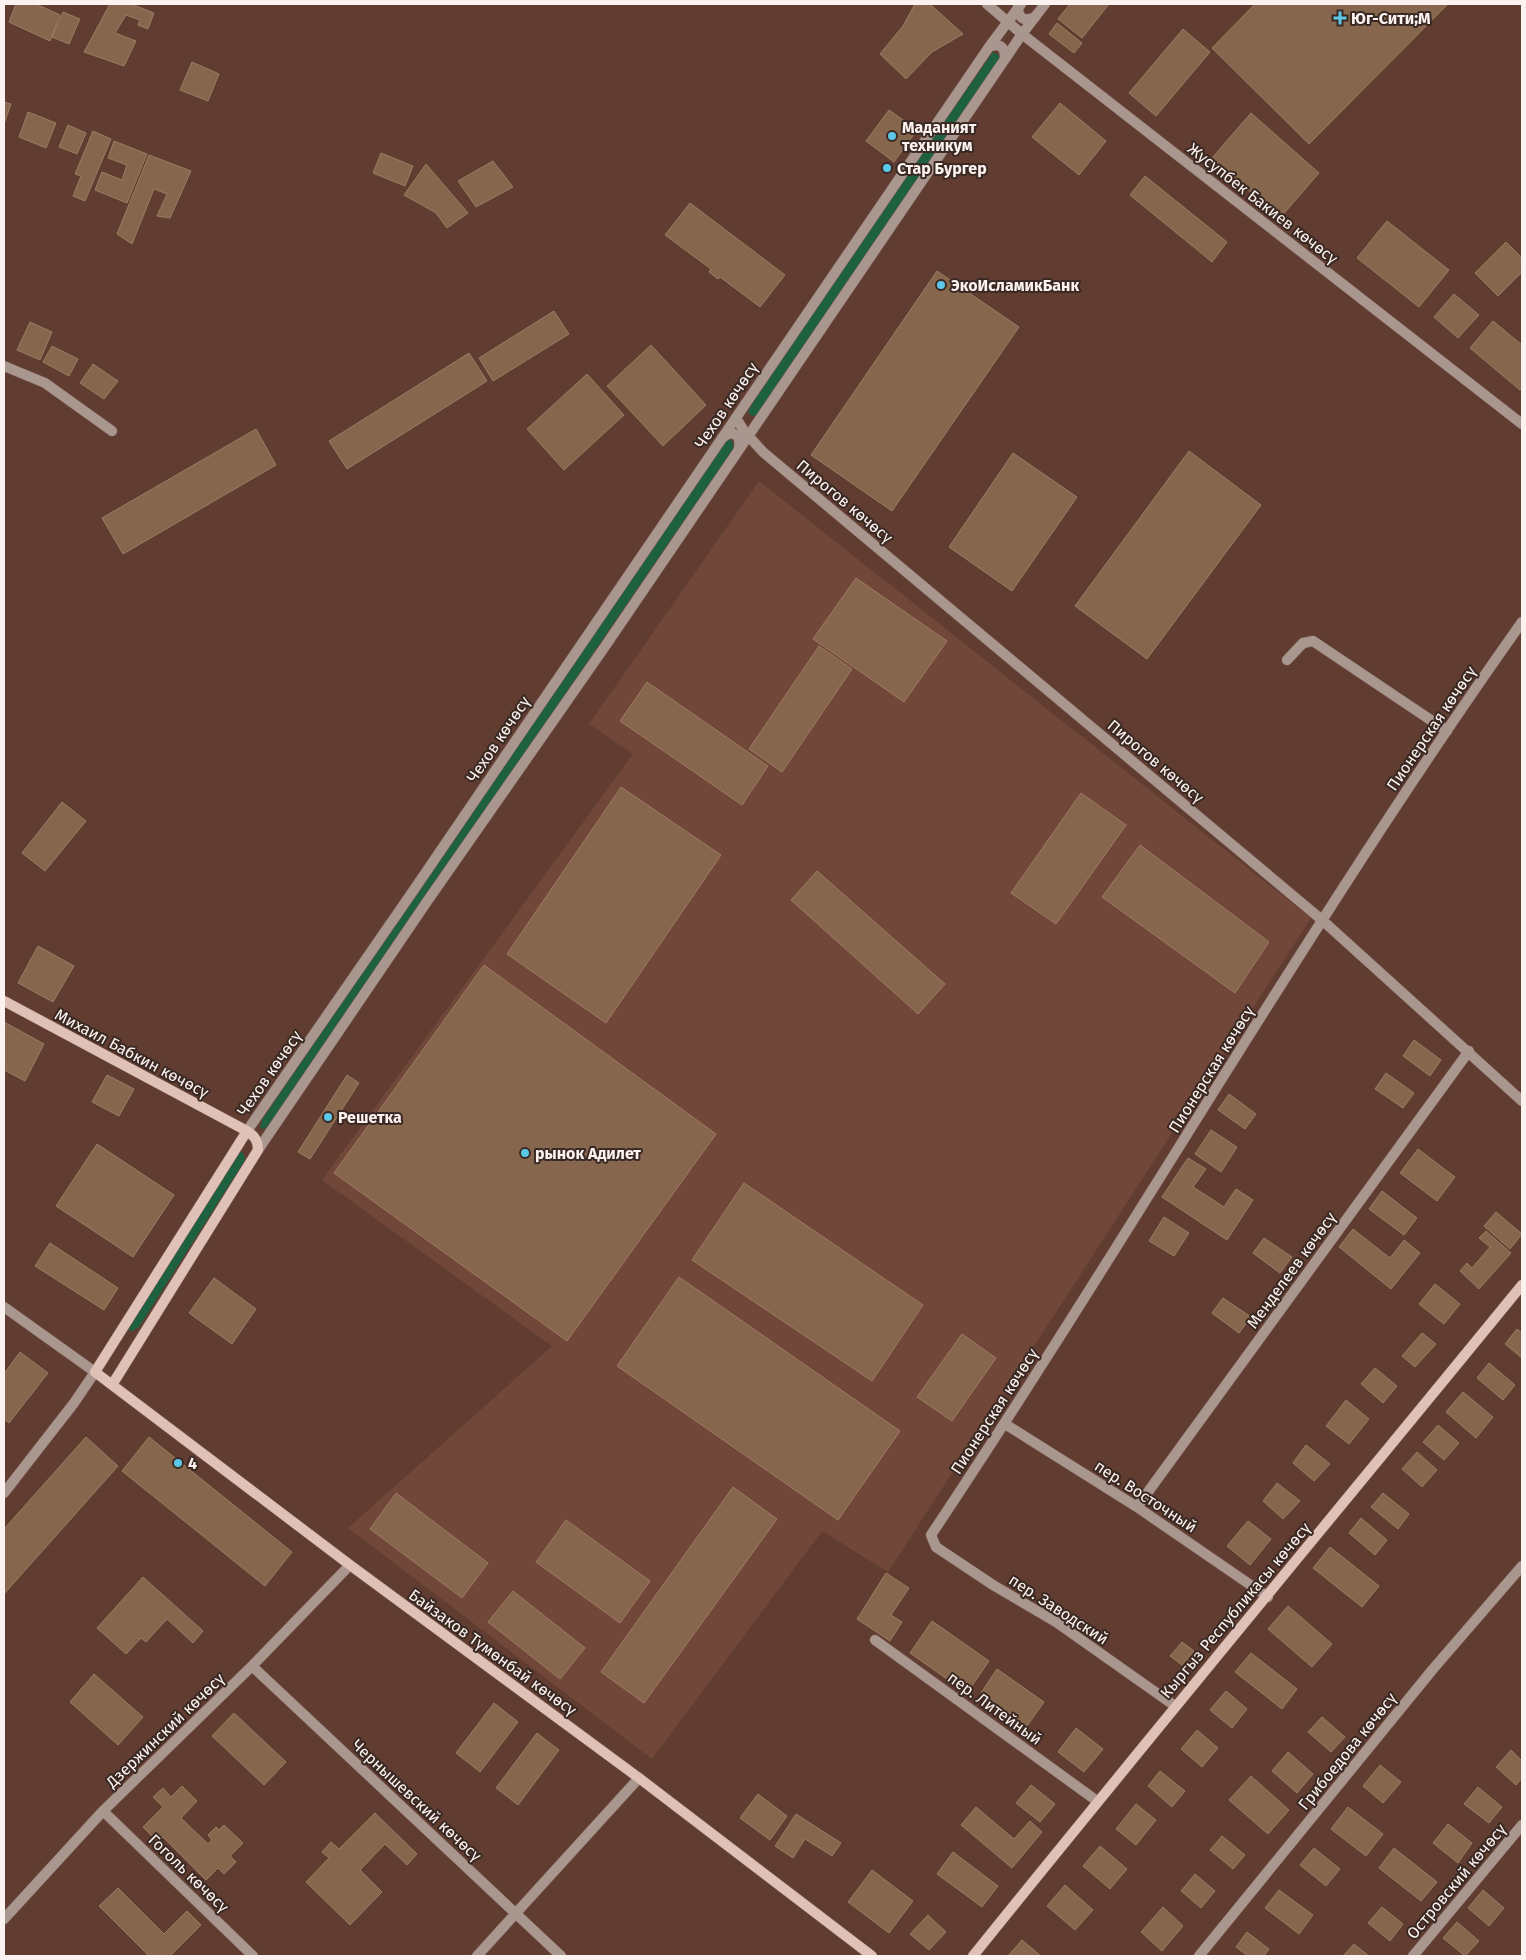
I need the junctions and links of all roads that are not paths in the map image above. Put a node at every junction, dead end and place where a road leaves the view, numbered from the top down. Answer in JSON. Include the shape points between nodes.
{"nodes":[{"id":1,"x":987,"y":4,"type":"edge"},
{"id":2,"x":1045,"y":4,"type":"edge"},
{"id":3,"x":1019,"y":6,"type":"edge"},
{"id":4,"x":1035,"y":17,"type":"junction"},
{"id":5,"x":1007,"y":22,"type":"junction"},
{"id":6,"x":1022,"y":34,"type":"junction"},
{"id":7,"x":989,"y":47,"type":"junction"},
{"id":8,"x":1005,"y":59,"type":"junction"},
{"id":9,"x":4,"y":366,"type":"edge"},
{"id":10,"x":743,"y":407,"type":"junction"},
{"id":11,"x":736,"y":418,"type":"junction"},
{"id":12,"x":760,"y":419,"type":"junction"},
{"id":13,"x":1522,"y":424,"type":"edge"},
{"id":14,"x":112,"y":431,"type":"dead end"},
{"id":15,"x":748,"y":436,"type":"junction"},
{"id":16,"x":722,"y":438,"type":"junction"},
{"id":17,"x":763,"y":452,"type":"junction"},
{"id":18,"x":737,"y":453,"type":"junction"},
{"id":19,"x":1522,"y":622,"type":"edge"},
{"id":20,"x":1287,"y":660,"type":"dead end"},
{"id":21,"x":1447,"y":731,"type":"junction"},
{"id":22,"x":1322,"y":920,"type":"junction"},
{"id":23,"x":4,"y":1001,"type":"edge"},
{"id":24,"x":1469,"y":1051,"type":"junction"},
{"id":25,"x":1522,"y":1101,"type":"edge"},
{"id":26,"x":247,"y":1132,"type":"junction"},
{"id":27,"x":258,"y":1150,"type":"junction"},
{"id":28,"x":1522,"y":1285,"type":"edge"},
{"id":29,"x":4,"y":1307,"type":"edge"},
{"id":30,"x":95,"y":1372,"type":"junction"},
{"id":31,"x":112,"y":1385,"type":"junction"},
{"id":32,"x":1005,"y":1424,"type":"junction"},
{"id":33,"x":15,"y":1478,"type":"junction"},
{"id":34,"x":4,"y":1484,"type":"edge"},
{"id":35,"x":4,"y":1493,"type":"edge"},
{"id":36,"x":1137,"y":1506,"type":"junction"},
{"id":37,"x":931,"y":1535,"type":"joint"},
{"id":38,"x":350,"y":1565,"type":"junction"},
{"id":39,"x":1522,"y":1566,"type":"edge"},
{"id":40,"x":1268,"y":1597,"type":"junction"},
{"id":41,"x":875,"y":1640,"type":"dead end"},
{"id":42,"x":252,"y":1666,"type":"junction"},
{"id":43,"x":1175,"y":1706,"type":"junction"},
{"id":44,"x":639,"y":1778,"type":"junction"},
{"id":45,"x":1098,"y":1801,"type":"junction"},
{"id":46,"x":103,"y":1811,"type":"junction"},
{"id":47,"x":1522,"y":1825,"type":"edge"},
{"id":48,"x":517,"y":1914,"type":"junction"},
{"id":49,"x":4,"y":1919,"type":"edge"},
{"id":50,"x":253,"y":1956,"type":"edge"},
{"id":51,"x":478,"y":1956,"type":"edge"},
{"id":52,"x":561,"y":1956,"type":"edge"},
{"id":53,"x":872,"y":1956,"type":"edge"},
{"id":54,"x":973,"y":1956,"type":"edge"},
{"id":55,"x":1198,"y":1956,"type":"edge"},
{"id":56,"x":1413,"y":1956,"type":"edge"}],
"edges":[{"from":1,"to":5,"type":"street","name":"Жусупбек Бакиев көчөсү"},
{"from":2,"to":4,"type":"street","name":"Чехов көчөсү"},
{"from":3,"to":4,"type":"street","via":[[1021,18],[1029,20]]},
{"from":3,"to":5,"type":"street","name":"Чехов көчөсү"},
{"from":4,"to":6,"type":"street","name":"Чехов көчөсү"},
{"from":5,"to":6,"type":"street","name":"Жусупбек Бакиев көчөсү"},
{"from":5,"to":7,"type":"street","name":"Чехов көчөсү"},
{"from":6,"to":8,"type":"street","name":"Чехов көчөсү"},
{"from":6,"to":13,"type":"street","name":"Жусупбек Бакиев көчөсү"},
{"from":7,"to":8,"type":"street","via":[[1001,45]]},
{"from":7,"to":10,"type":"street","name":"Чехов көчөсү"},
{"from":8,"to":12,"type":"street","name":"Чехов көчөсү"},
{"from":9,"to":14,"type":"street","via":[[45,382]]},
{"from":10,"to":11,"type":"street","name":"Чехов көчөсү"},
{"from":10,"to":12,"type":"street","via":[[742,420],[745,423]]},
{"from":11,"to":15,"type":"street","name":"Пирогов көчөсү"},
{"from":11,"to":16,"type":"street","name":"Чехов көчөсү"},
{"from":12,"to":15,"type":"street","name":"Чехов көчөсү"},
{"from":15,"to":17,"type":"street","name":"Пирогов көчөсү"},
{"from":15,"to":18,"type":"street","name":"Чехов көчөсү"},
{"from":16,"to":18,"type":"street","via":[[727,433],[737,434],[740,439]]},
{"from":16,"to":26,"type":"street","name":"Чехов көчөсү"},
{"from":17,"to":18,"type":"street","via":[[755,448]]},
{"from":17,"to":22,"type":"street","name":"Пирогов көчөсү"},
{"from":18,"to":27,"type":"street","name":"Чехов көчөсү"},
{"from":19,"to":21,"type":"street","name":"Пионерская көчөсү"},
{"from":20,"to":21,"type":"street","via":[[1303,644],[1314,641]]},
{"from":21,"to":22,"type":"street","name":"Пионерская көчөсү"},
{"from":22,"to":24,"type":"street","name":"Пирогов көчөсү"},
{"from":22,"to":32,"type":"street","name":"Пионерская көчөсү"},
{"from":23,"to":26,"type":"main road","name":"Михаил Бабкин көчөсү"},
{"from":24,"to":25,"type":"street","name":"Пирогов көчөсү"},
{"from":24,"to":36,"type":"street","name":"Менделеев көчөсү"},
{"from":26,"to":27,"type":"main road","via":[[256,1139]]},
{"from":26,"to":30,"type":"main road","name":"Чехов көчөсү"},
{"from":27,"to":31,"type":"main road"},
{"from":28,"to":40,"type":"main road","name":"Кыргыз Республикасы көчөсү"},
{"from":29,"to":30,"type":"street"},
{"from":30,"to":31,"type":"main road","name":"Байзаков Түмөнбай көчөсү"},
{"from":30,"to":33,"type":"street","name":"Чехов көчөсү"},
{"from":31,"to":38,"type":"main road","name":"Байзаков Түмөнбай көчөсү"},
{"from":32,"to":36,"type":"street","name":"пер. Восточный"},
{"from":32,"to":37,"type":"street","name":"Пионерская көчөсү"},
{"from":33,"to":34,"type":"street"},
{"from":33,"to":35,"type":"street","name":"Чехов көчөсү"},
{"from":36,"to":40,"type":"street","name":"пер. Восточный"},
{"from":37,"to":43,"type":"street","name":"пер. Заводский","via":[[936,1546],[1056,1622]]},
{"from":38,"to":42,"type":"street","name":"Дзержинский көчөсү"},
{"from":38,"to":44,"type":"main road","name":"Байзаков Түмөнбай көчөсү"},
{"from":39,"to":55,"type":"street","name":"Грибоедова көчөсү","via":[[1433,1669]]},
{"from":40,"to":43,"type":"main road","name":"Кыргыз Республикасы көчөсү"},
{"from":41,"to":45,"type":"street","name":"пер. Литейный"},
{"from":42,"to":46,"type":"street","name":"Дзержинский көчөсү"},
{"from":42,"to":48,"type":"street","name":"Чернышевский көчөсү"},
{"from":43,"to":45,"type":"main road","name":"Кыргыз Республикасы көчөсү"},
{"from":44,"to":48,"type":"street"},
{"from":44,"to":53,"type":"main road","name":"Байзаков Түмөнбай көчөсү"},
{"from":45,"to":54,"type":"main road","name":"Кыргыз Республикасы көчөсү"},
{"from":46,"to":49,"type":"street","name":"Дзержинский көчөсү"},
{"from":46,"to":50,"type":"street","name":"Гоголь көчөсү"},
{"from":47,"to":56,"type":"street","name":"Островский көчөсү"},
{"from":48,"to":51,"type":"street"},
{"from":48,"to":52,"type":"street","name":"Чернышевский көчөсү"}]}
